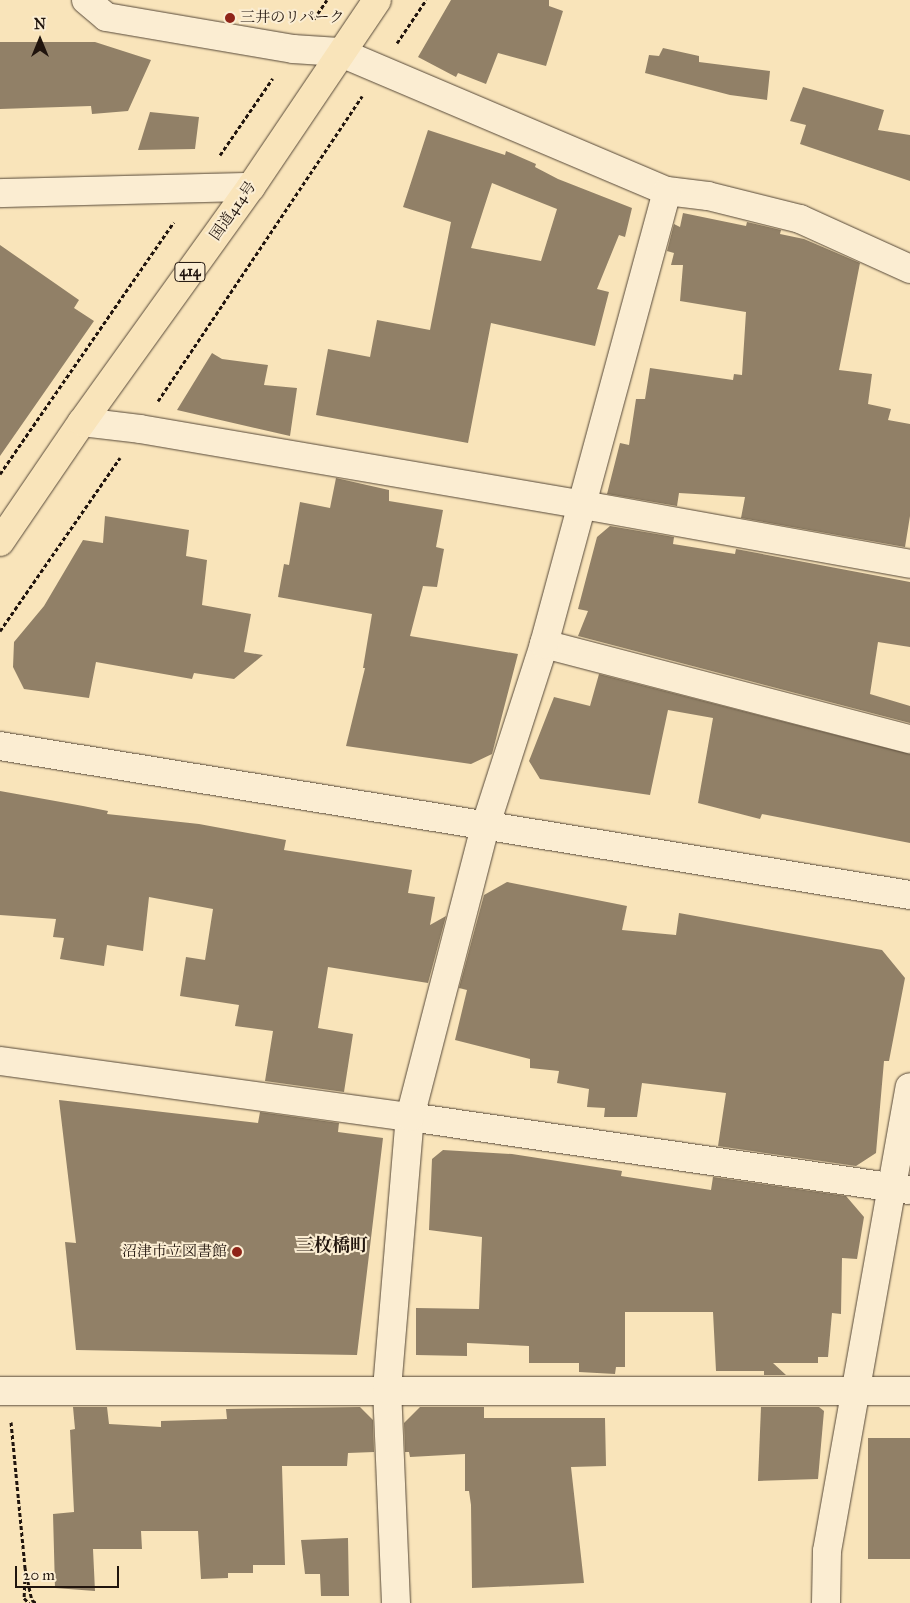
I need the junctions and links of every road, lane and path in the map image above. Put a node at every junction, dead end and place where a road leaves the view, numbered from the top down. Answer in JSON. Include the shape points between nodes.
{"nodes":[{"id":1,"x":86,"y":0,"type":"edge"},
{"id":2,"x":327,"y":0,"type":"edge"},
{"id":3,"x":377,"y":0,"type":"edge"},
{"id":4,"x":426,"y":0,"type":"edge"},
{"id":5,"x":293,"y":49,"type":"junction"},
{"id":6,"x":339,"y":52,"type":"junction"},
{"id":7,"x":381,"y":69,"type":"junction"},
{"id":8,"x":251,"y":187,"type":"junction"},
{"id":9,"x":198,"y":188,"type":"junction"},
{"id":10,"x":667,"y":191,"type":"junction"},
{"id":11,"x":0,"y":193,"type":"edge"},
{"id":12,"x":910,"y":269,"type":"edge"},
{"id":13,"x":82,"y":422,"type":"junction"},
{"id":14,"x":140,"y":429,"type":"junction"},
{"id":15,"x":0,"y":474,"type":"edge"},
{"id":16,"x":583,"y":505,"type":"junction"},
{"id":17,"x":0,"y":542,"type":"edge"},
{"id":18,"x":910,"y":564,"type":"edge"},
{"id":19,"x":0,"y":631,"type":"edge"},
{"id":20,"x":544,"y":644,"type":"junction"},
{"id":21,"x":910,"y":739,"type":"edge"},
{"id":22,"x":0,"y":746,"type":"edge"},
{"id":23,"x":486,"y":824,"type":"junction"},
{"id":24,"x":910,"y":895,"type":"edge"},
{"id":25,"x":0,"y":1061,"type":"edge"},
{"id":26,"x":910,"y":1087,"type":"edge"},
{"id":27,"x":410,"y":1117,"type":"junction"},
{"id":28,"x":901,"y":1188,"type":"edge"},
{"id":29,"x":387,"y":1389,"type":"junction"},
{"id":30,"x":3,"y":1391,"type":"edge"},
{"id":31,"x":858,"y":1391,"type":"junction"},
{"id":32,"x":910,"y":1391,"type":"edge"},
{"id":33,"x":25,"y":1568,"type":"junction"},
{"id":34,"x":29,"y":1603,"type":"edge"},
{"id":35,"x":36,"y":1603,"type":"edge"},
{"id":36,"x":396,"y":1603,"type":"edge"},
{"id":37,"x":826,"y":1603,"type":"edge"}],
"edges":[{"from":1,"to":5,"type":"street","via":[[106,17]]},
{"from":2,"to":5,"type":"path"},
{"from":3,"to":6,"type":"highway","name":"国道414号","number":"414"},
{"from":4,"to":7,"type":"path"},
{"from":5,"to":6,"type":"street"},
{"from":5,"to":9,"type":"path"},
{"from":6,"to":7,"type":"street"},
{"from":6,"to":8,"type":"highway","name":"国道414号","number":"414"},
{"from":7,"to":10,"type":"street"},
{"from":7,"to":14,"type":"path"},
{"from":8,"to":9,"type":"street"},
{"from":8,"to":13,"type":"highway","name":"国道414号","number":"414"},
{"from":9,"to":11,"type":"street"},
{"from":9,"to":15,"type":"path"},
{"from":10,"to":12,"type":"street","via":[[708,196],[800,219]]},
{"from":10,"to":16,"type":"street"},
{"from":13,"to":14,"type":"street"},
{"from":13,"to":17,"type":"highway","name":"国道414号","number":"414"},
{"from":14,"to":16,"type":"street"},
{"from":14,"to":19,"type":"path"},
{"from":16,"to":18,"type":"street"},
{"from":16,"to":20,"type":"street"},
{"from":20,"to":21,"type":"street"},
{"from":20,"to":23,"type":"street"},
{"from":22,"to":23,"type":"street"},
{"from":23,"to":24,"type":"street"},
{"from":23,"to":27,"type":"street"},
{"from":25,"to":27,"type":"street"},
{"from":26,"to":28,"type":"street"},
{"from":27,"to":28,"type":"street"},
{"from":27,"to":29,"type":"street"},
{"from":28,"to":31,"type":"street"},
{"from":29,"to":30,"type":"street"},
{"from":29,"to":31,"type":"street"},
{"from":29,"to":36,"type":"street"},
{"from":30,"to":33,"type":"path"},
{"from":31,"to":32,"type":"street"},
{"from":31,"to":37,"type":"street","via":[[827,1551]]},
{"from":33,"to":34,"type":"path","via":[[24,1598]]},
{"from":33,"to":35,"type":"path","via":[[32,1600]]}]}
